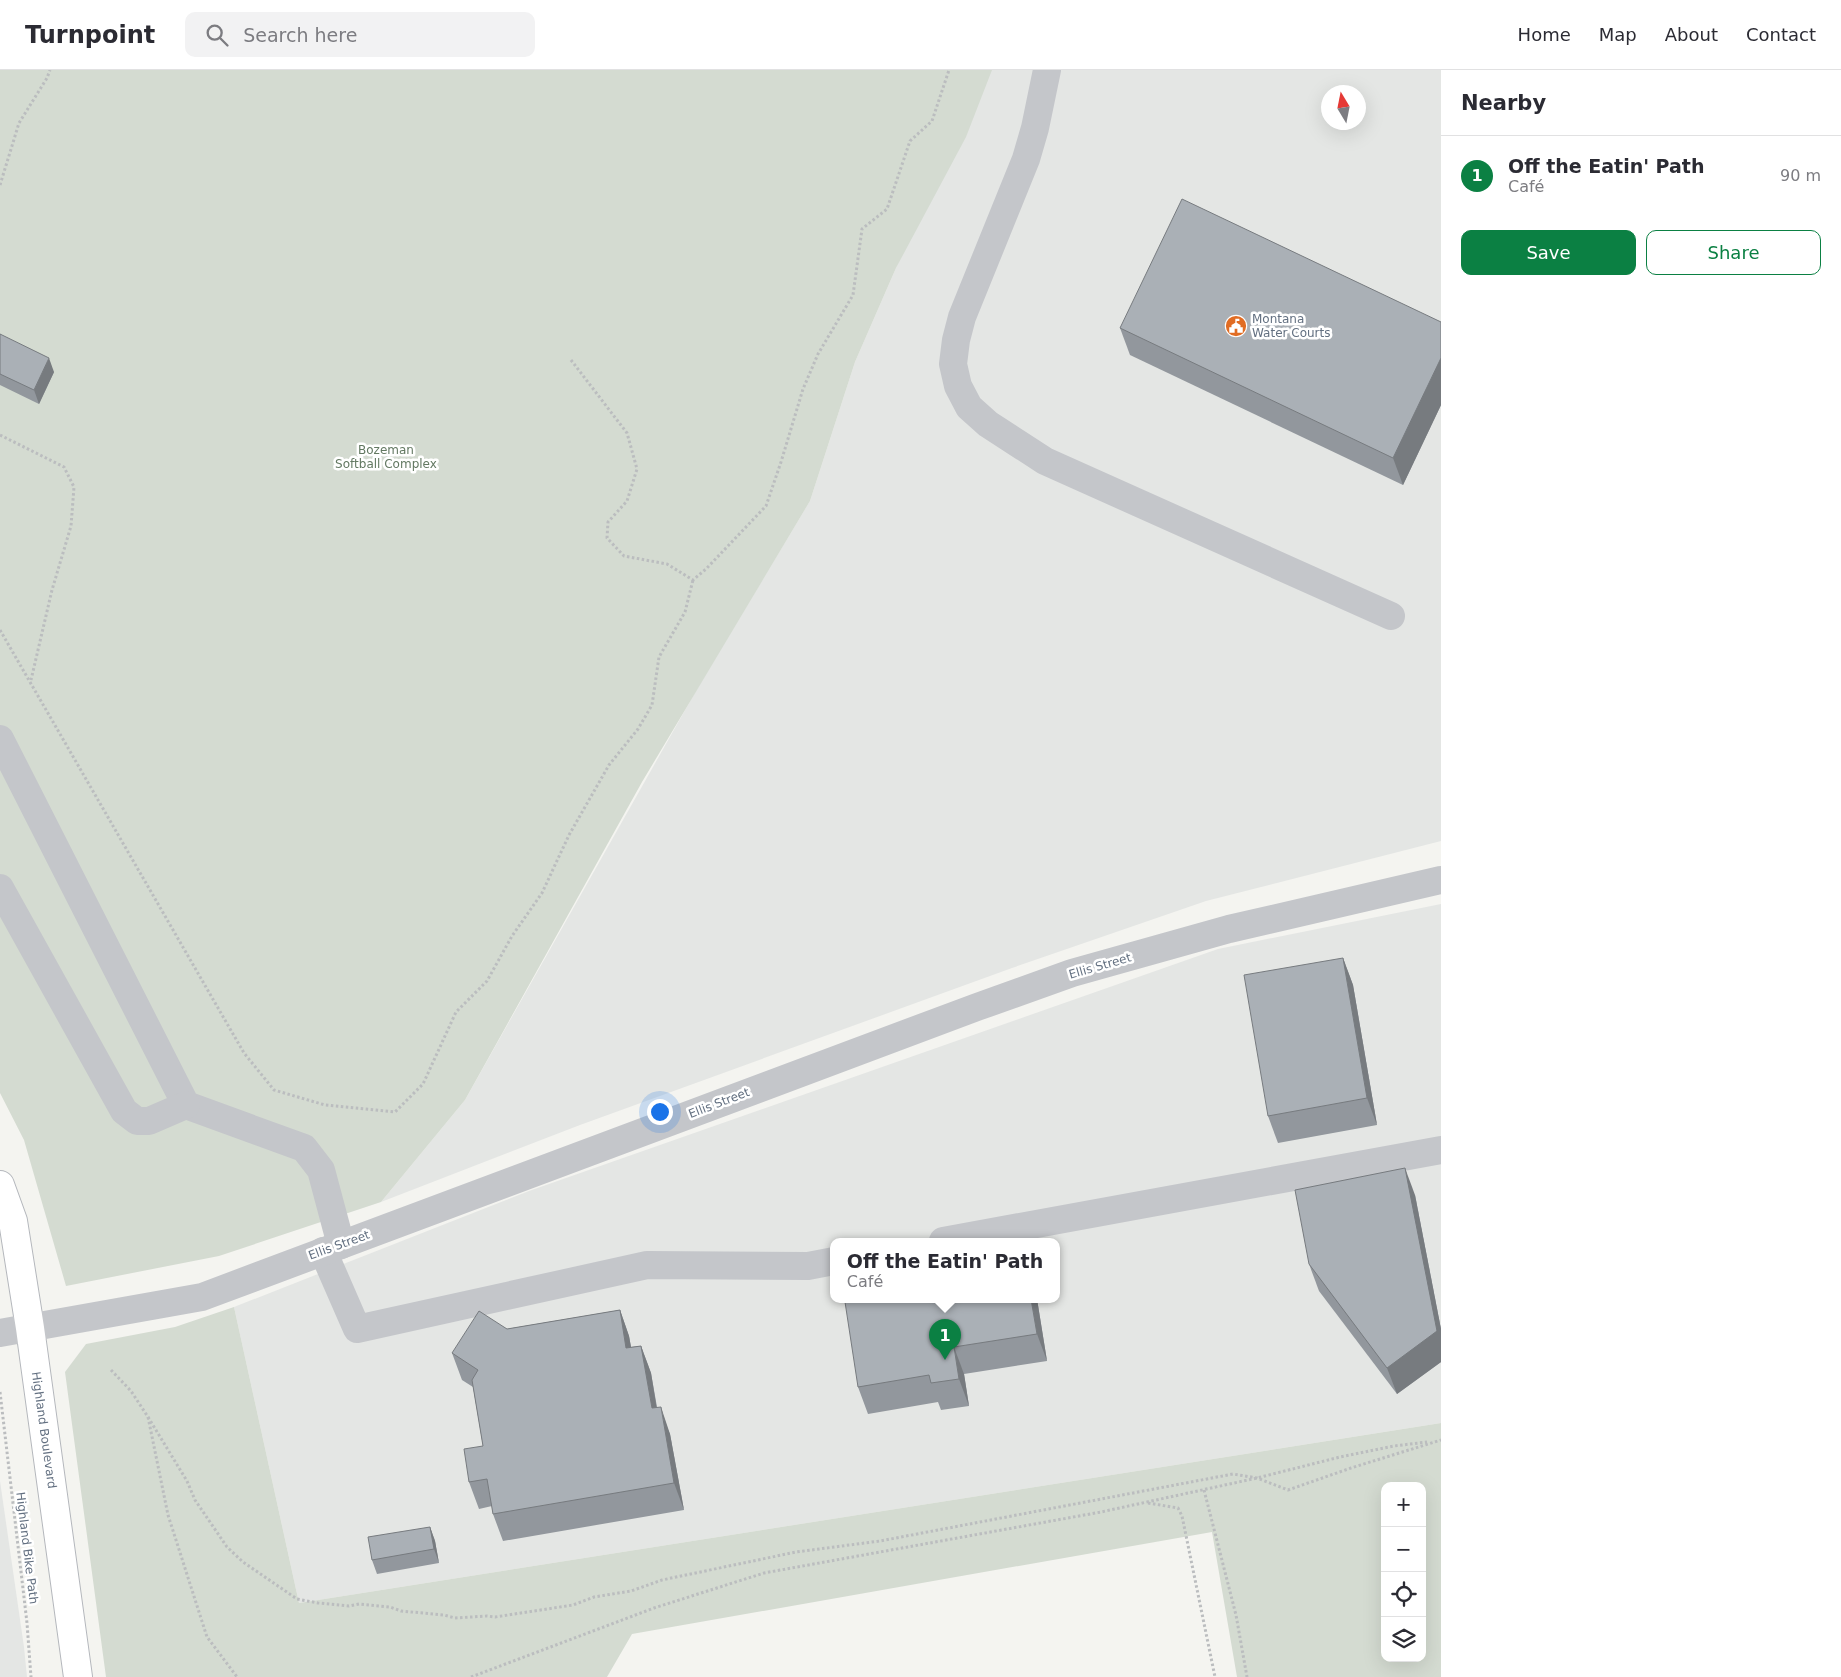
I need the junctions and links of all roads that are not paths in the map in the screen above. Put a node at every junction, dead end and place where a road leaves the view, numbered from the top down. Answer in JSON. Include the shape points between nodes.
{"nodes":[{"id":1,"x":1048,"y":70,"type":"edge"},
{"id":2,"x":1392,"y":616,"type":"dead end"},
{"id":3,"x":0,"y":739,"type":"edge"},
{"id":4,"x":1441,"y":880,"type":"edge"},
{"id":5,"x":0,"y":888,"type":"edge"},
{"id":6,"x":186,"y":1105,"type":"junction"},
{"id":7,"x":1441,"y":1150,"type":"edge"},
{"id":8,"x":0,"y":1185,"type":"edge"},
{"id":9,"x":959,"y":1238,"type":"edge"},
{"id":10,"x":332,"y":1248,"type":"junction"},
{"id":11,"x":830,"y":1263,"type":"edge"},
{"id":12,"x":30,"y":1328,"type":"junction"},
{"id":13,"x":0,"y":1333,"type":"edge"},
{"id":14,"x":78,"y":1677,"type":"edge"}],
"edges":[{"from":1,"to":2,"type":"street","via":[[1026,159],[962,317],[956,340],[954,364],[958,386],[969,407],[988,424],[1044,461]]},
{"from":3,"to":6,"type":"street"},
{"from":4,"to":10,"type":"street","name":"Ellis Street","via":[[1229,930],[1072,973]]},
{"from":5,"to":6,"type":"street","via":[[124,1111],[137,1121],[150,1121]]},
{"from":6,"to":10,"type":"street","via":[[304,1148],[321,1170]]},
{"from":7,"to":9,"type":"street"},
{"from":8,"to":12,"type":"main road","name":"Highland Boulevard","via":[[12,1220]]},
{"from":10,"to":11,"type":"street","via":[[357,1329],[647,1265],[808,1266]]},
{"from":10,"to":12,"type":"street","name":"Ellis Street","via":[[202,1296]]},
{"from":12,"to":13,"type":"street","name":"Ellis Street"},
{"from":12,"to":14,"type":"main road","name":"Highland Boulevard"}]}
